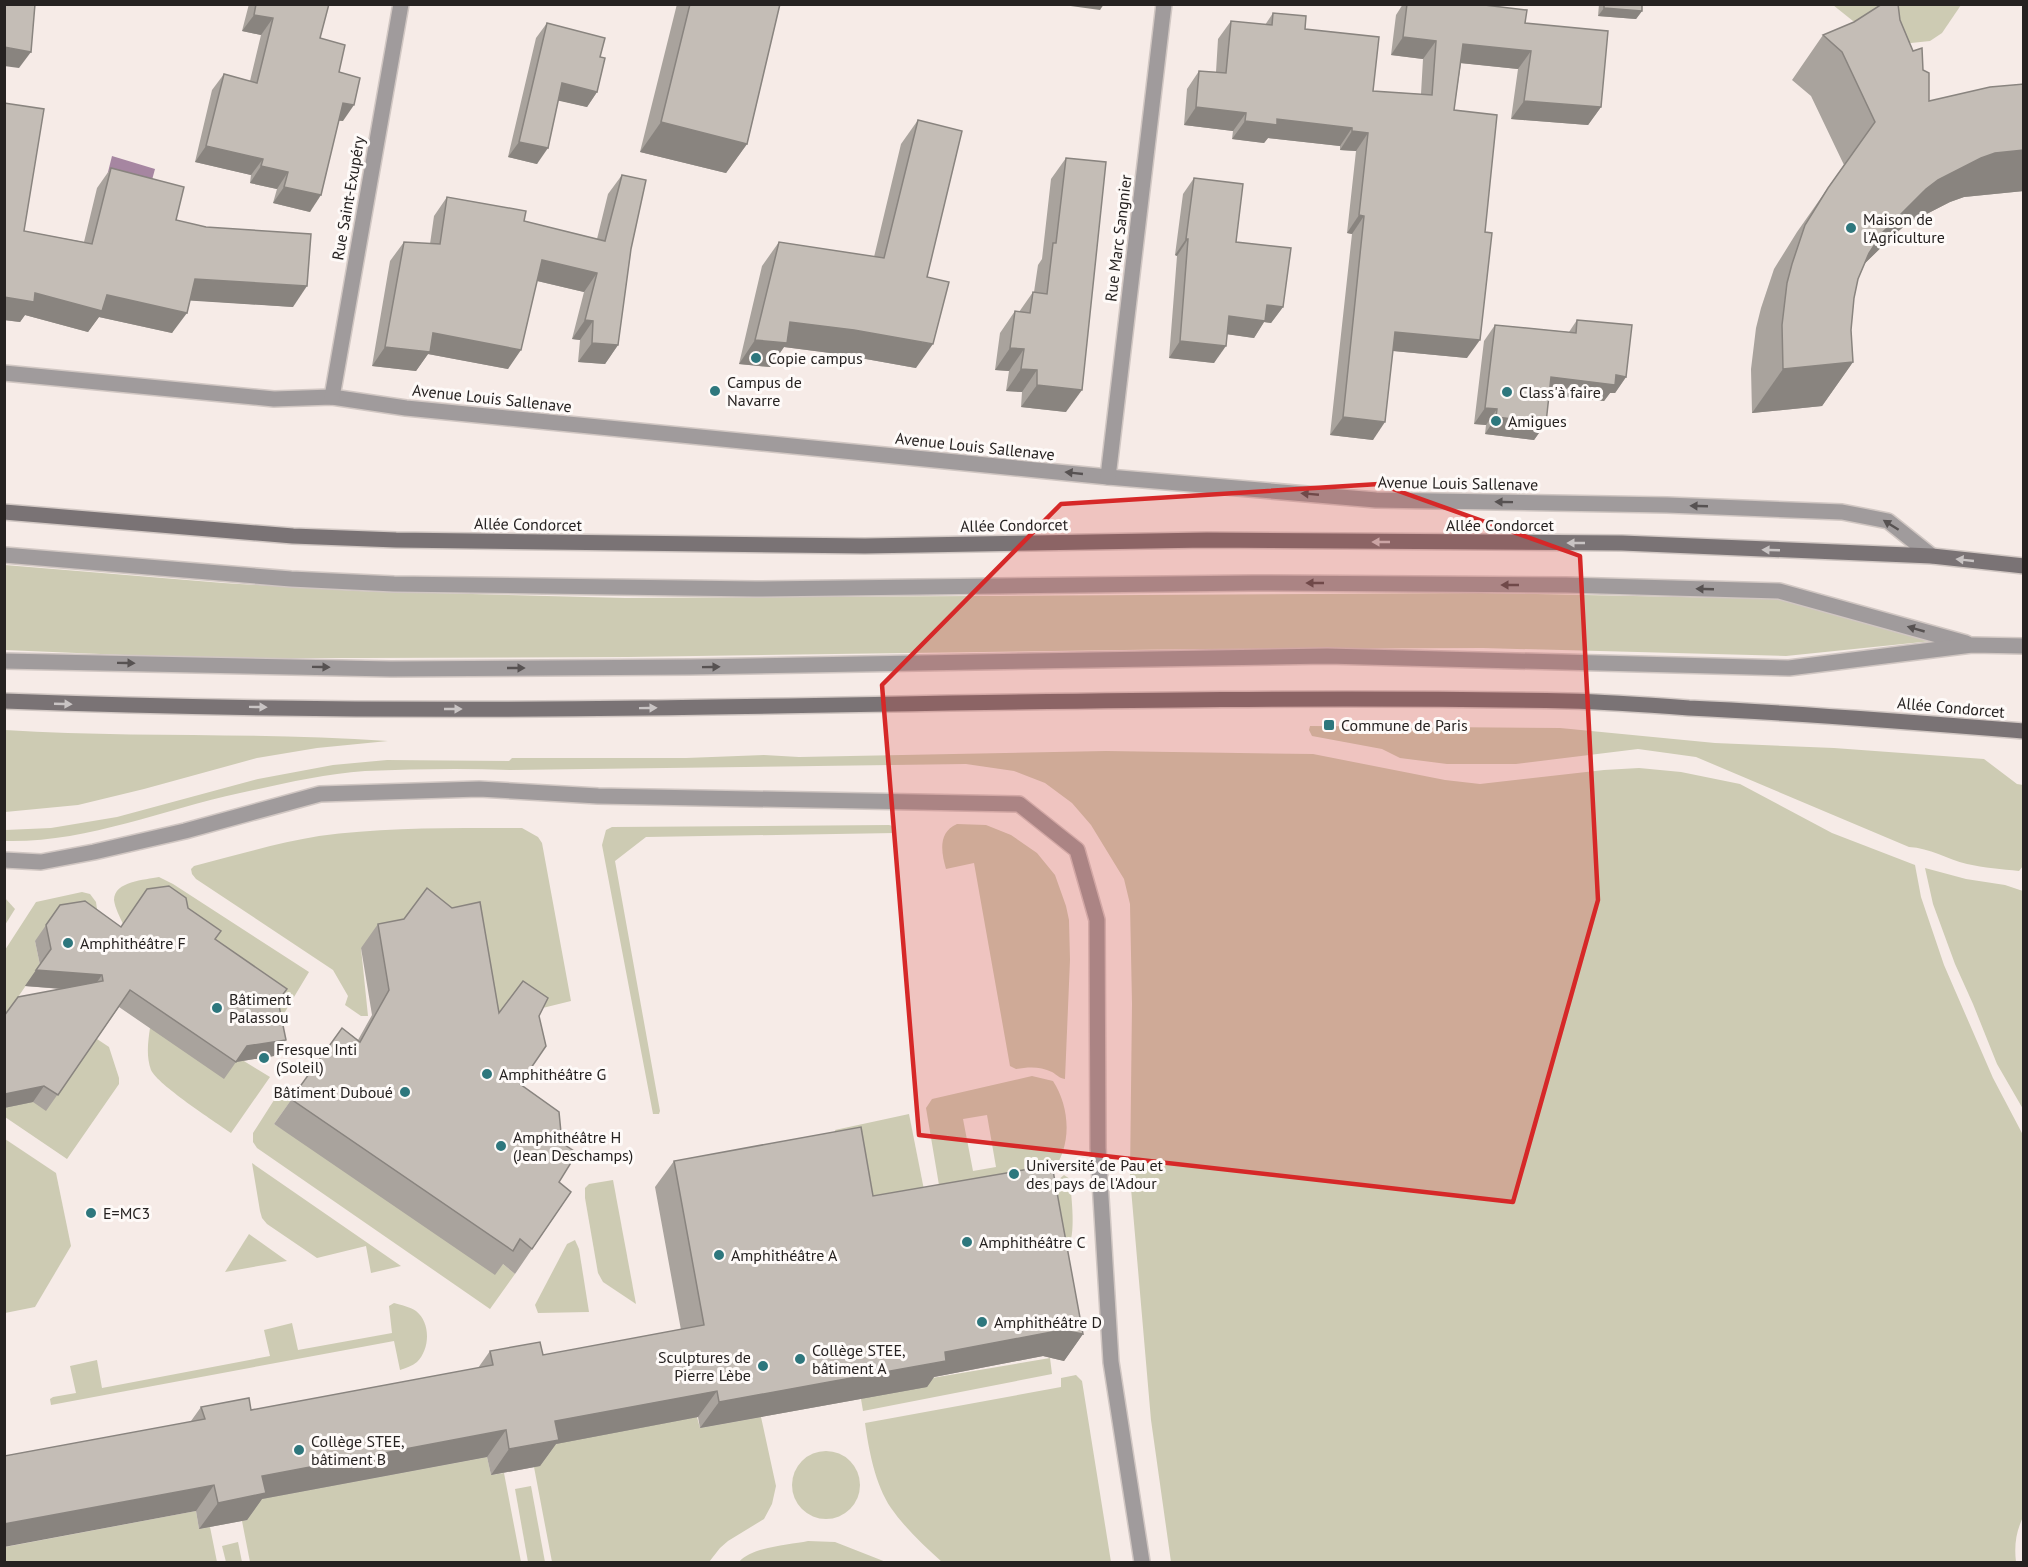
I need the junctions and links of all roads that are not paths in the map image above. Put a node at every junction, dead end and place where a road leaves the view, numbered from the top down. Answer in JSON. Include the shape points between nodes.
{"nodes":[{"id":1,"x":401,"y":4,"type":"edge"},
{"id":2,"x":1164,"y":4,"type":"edge"},
{"id":3,"x":4,"y":373,"type":"edge"},
{"id":4,"x":332,"y":397,"type":"junction"},
{"id":5,"x":1108,"y":477,"type":"junction"},
{"id":6,"x":4,"y":512,"type":"edge"},
{"id":7,"x":4,"y":555,"type":"edge"},
{"id":8,"x":1932,"y":556,"type":"junction"},
{"id":9,"x":2024,"y":566,"type":"edge"},
{"id":10,"x":1972,"y":645,"type":"junction"},
{"id":11,"x":2024,"y":646,"type":"edge"},
{"id":12,"x":4,"y":661,"type":"edge"},
{"id":13,"x":4,"y":701,"type":"edge"},
{"id":14,"x":2024,"y":731,"type":"edge"},
{"id":15,"x":4,"y":860,"type":"edge"},
{"id":16,"x":1143,"y":1559,"type":"edge"}],
"edges":[{"from":1,"to":4,"type":"street","name":"Rue Saint-Exupéry"},
{"from":2,"to":5,"type":"street","name":"Rue Marc Sangnier"},
{"from":3,"to":4,"type":"street","name":"Avenue Louis Sallenave","via":[[274,399]]},
{"from":5,"to":4,"type":"street","name":"Avenue Louis Sallenave","one_way":true,"via":[[406,408]]},
{"from":8,"to":5,"type":"street","name":"Avenue Louis Sallenave","one_way":true,"via":[[1888,521],[1842,512],[1376,500]]},
{"from":8,"to":6,"type":"main road","name":"Allée Condorcet","one_way":true,"via":[[1610,543],[1207,540],[865,546],[388,540]]},
{"from":10,"to":7,"type":"street","one_way":true,"via":[[1779,591],[1264,583],[755,589],[394,584]]},
{"from":9,"to":8,"type":"main road","name":"Allée Condorcet","one_way":true},
{"from":10,"to":11,"type":"street"},
{"from":12,"to":10,"type":"street","one_way":true,"via":[[403,669],[1327,656],[1789,668]]},
{"from":13,"to":14,"type":"main road","name":"Allée Condorcet","one_way":true,"via":[[393,709],[1326,698],[1574,701]]},
{"from":15,"to":16,"type":"street","via":[[41,862],[94,852],[320,794],[479,789],[598,796],[1018,804],[1077,850],[1098,920],[1098,1148],[1112,1362]]}]}
